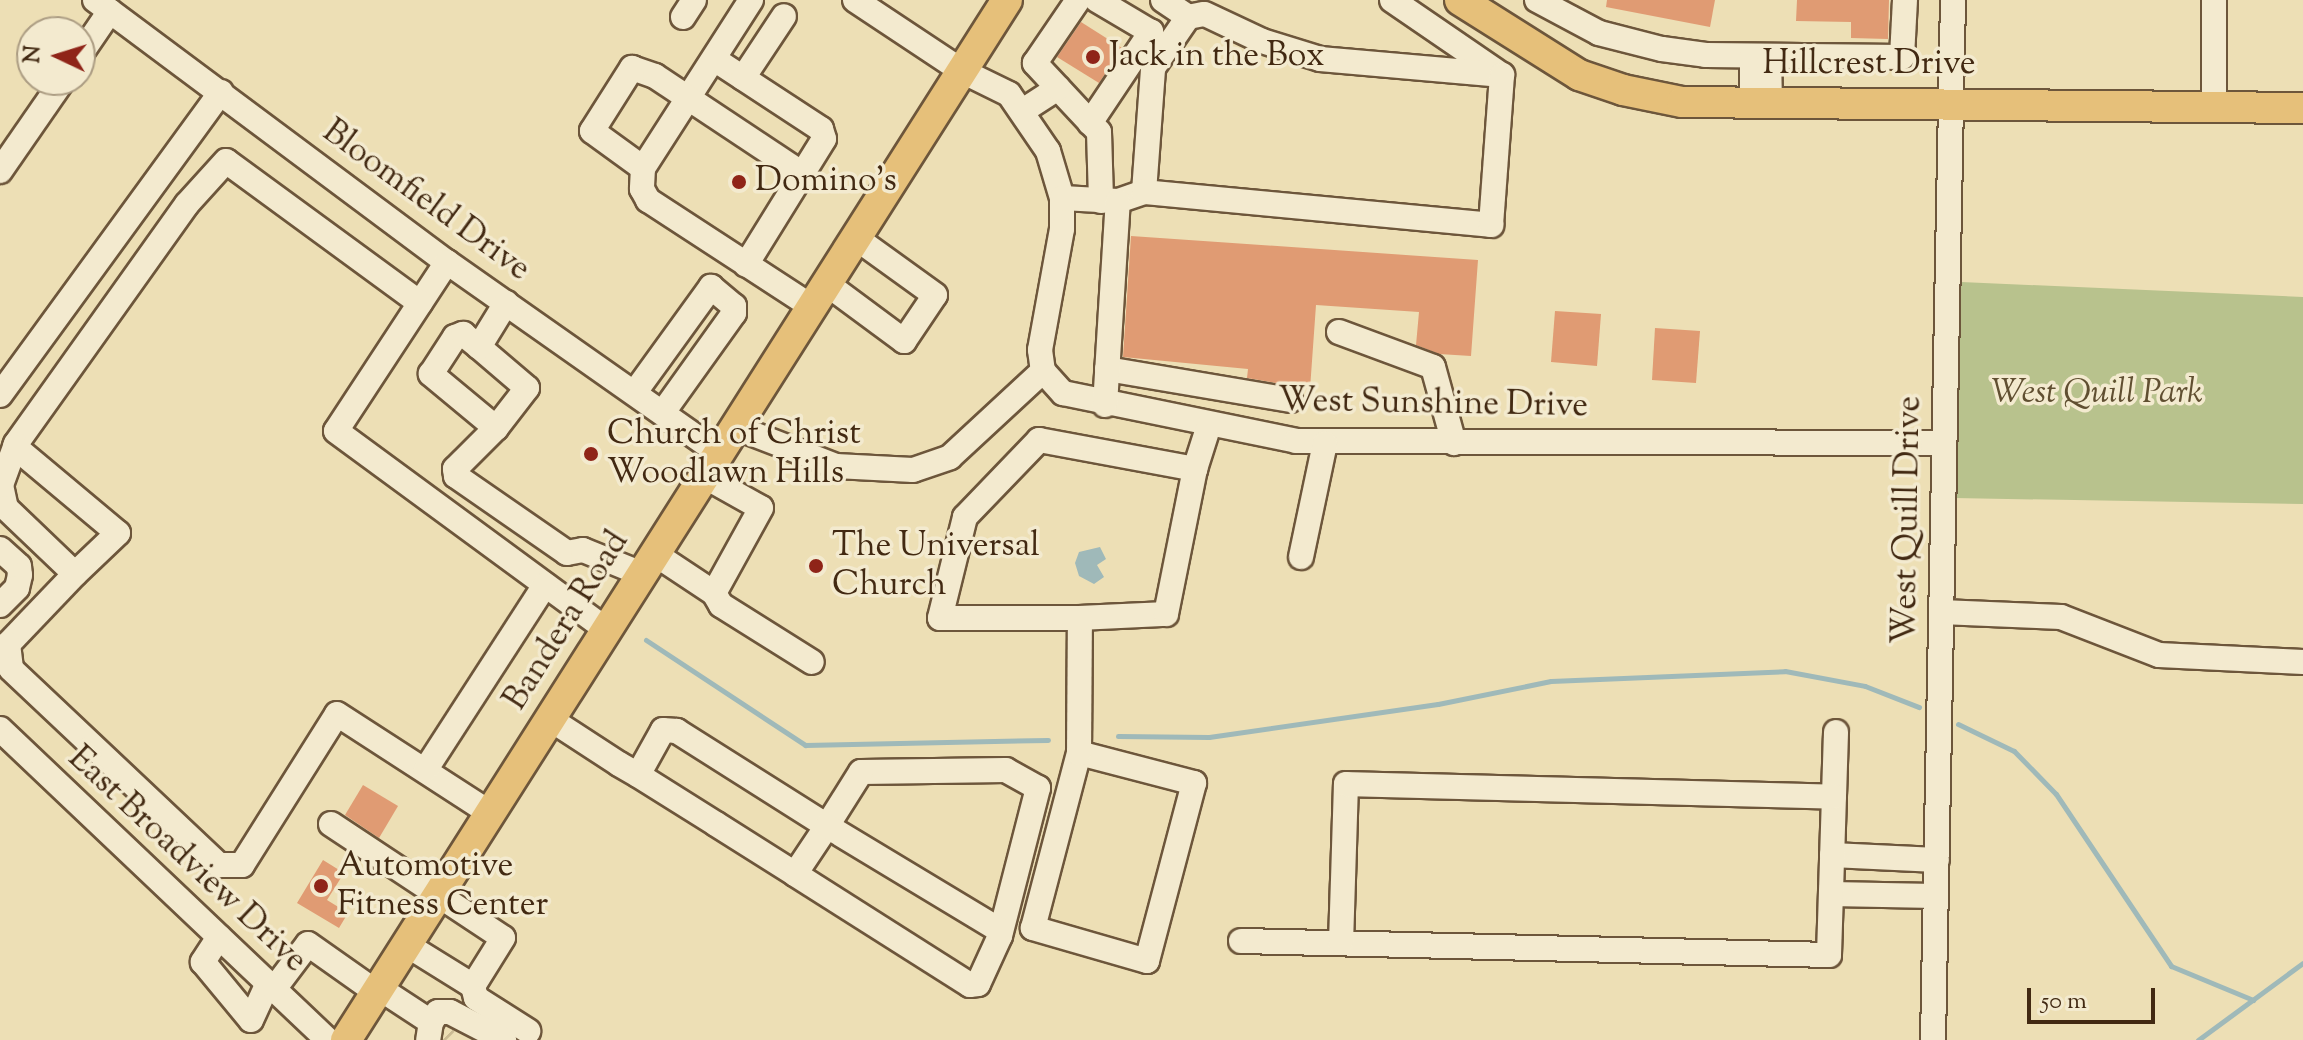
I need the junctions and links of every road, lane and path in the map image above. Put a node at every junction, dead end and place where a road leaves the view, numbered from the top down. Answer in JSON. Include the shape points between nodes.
{"nodes":[{"id":1,"x":751,"y":0,"type":"edge"},
{"id":2,"x":855,"y":0,"type":"edge"},
{"id":3,"x":1007,"y":0,"type":"edge"},
{"id":4,"x":1078,"y":0,"type":"edge"},
{"id":5,"x":1097,"y":0,"type":"edge"},
{"id":6,"x":1392,"y":0,"type":"edge"},
{"id":7,"x":1460,"y":0,"type":"edge"},
{"id":8,"x":1537,"y":0,"type":"edge"},
{"id":9,"x":1905,"y":0,"type":"edge"},
{"id":10,"x":1953,"y":0,"type":"edge"},
{"id":11,"x":2214,"y":0,"type":"edge"},
{"id":12,"x":103,"y":6,"type":"edge"},
{"id":13,"x":1188,"y":7,"type":"edge"},
{"id":14,"x":784,"y":16,"type":"dead end"},
{"id":15,"x":1486,"y":19,"type":"junction"},
{"id":16,"x":1461,"y":47,"type":"junction"},
{"id":17,"x":1760,"y":56,"type":"junction"},
{"id":18,"x":714,"y":59,"type":"junction"},
{"id":19,"x":962,"y":71,"type":"junction"},
{"id":20,"x":1502,"y":75,"type":"junction"},
{"id":21,"x":743,"y":78,"type":"junction"},
{"id":22,"x":1058,"y":88,"type":"junction"},
{"id":23,"x":221,"y":92,"type":"junction"},
{"id":24,"x":52,"y":96,"type":"edge"},
{"id":25,"x":689,"y":98,"type":"junction"},
{"id":26,"x":1951,"y":103,"type":"junction"},
{"id":27,"x":1761,"y":104,"type":"junction"},
{"id":28,"x":2214,"y":107,"type":"junction"},
{"id":29,"x":2303,"y":108,"type":"edge"},
{"id":30,"x":1024,"y":110,"type":"junction"},
{"id":31,"x":1090,"y":123,"type":"junction"},
{"id":32,"x":643,"y":168,"type":"junction"},
{"id":33,"x":0,"y":171,"type":"edge"},
{"id":34,"x":804,"y":175,"type":"junction"},
{"id":35,"x":1144,"y":192,"type":"junction"},
{"id":36,"x":1062,"y":198,"type":"junction"},
{"id":37,"x":1110,"y":201,"type":"junction"},
{"id":38,"x":856,"y":238,"type":"junction"},
{"id":39,"x":447,"y":262,"type":"junction"},
{"id":40,"x":746,"y":265,"type":"junction"},
{"id":41,"x":819,"y":295,"type":"junction"},
{"id":42,"x":420,"y":303,"type":"junction"},
{"id":43,"x":506,"y":303,"type":"junction"},
{"id":44,"x":1339,"y":332,"type":"dead end"},
{"id":45,"x":479,"y":347,"type":"junction"},
{"id":46,"x":1107,"y":369,"type":"junction"},
{"id":47,"x":1043,"y":371,"type":"junction"},
{"id":48,"x":635,"y":392,"type":"junction"},
{"id":49,"x":0,"y":395,"type":"edge"},
{"id":50,"x":1290,"y":400,"type":"dead end"},
{"id":51,"x":1105,"y":405,"type":"junction"},
{"id":52,"x":663,"y":412,"type":"junction"},
{"id":53,"x":1209,"y":425,"type":"junction"},
{"id":54,"x":735,"y":427,"type":"junction"},
{"id":55,"x":496,"y":428,"type":"junction"},
{"id":56,"x":1325,"y":443,"type":"junction"},
{"id":57,"x":1454,"y":443,"type":"junction"},
{"id":58,"x":1942,"y":443,"type":"junction"},
{"id":59,"x":15,"y":447,"type":"junction"},
{"id":60,"x":712,"y":465,"type":"junction"},
{"id":61,"x":1195,"y":469,"type":"junction"},
{"id":62,"x":0,"y":549,"type":"edge"},
{"id":63,"x":1301,"y":557,"type":"dead end"},
{"id":64,"x":649,"y":564,"type":"junction"},
{"id":65,"x":75,"y":574,"type":"junction"},
{"id":66,"x":545,"y":585,"type":"junction"},
{"id":67,"x":714,"y":593,"type":"junction"},
{"id":68,"x":0,"y":605,"type":"edge"},
{"id":69,"x":1941,"y":612,"type":"junction"},
{"id":70,"x":1080,"y":618,"type":"junction"},
{"id":71,"x":607,"y":630,"type":"junction"},
{"id":72,"x":812,"y":662,"type":"dead end"},
{"id":73,"x":2303,"y":662,"type":"edge"},
{"id":74,"x":550,"y":719,"type":"junction"},
{"id":75,"x":0,"y":729,"type":"edge"},
{"id":76,"x":1836,"y":732,"type":"dead end"},
{"id":77,"x":1079,"y":753,"type":"junction"},
{"id":78,"x":426,"y":769,"type":"junction"},
{"id":79,"x":638,"y":775,"type":"junction"},
{"id":80,"x":1834,"y":797,"type":"junction"},
{"id":81,"x":490,"y":813,"type":"junction"},
{"id":82,"x":331,"y":824,"type":"dead end"},
{"id":83,"x":827,"y":826,"type":"junction"},
{"id":84,"x":1832,"y":855,"type":"junction"},
{"id":85,"x":1861,"y":857,"type":"junction"},
{"id":86,"x":1937,"y":860,"type":"junction"},
{"id":87,"x":795,"y":874,"type":"junction"},
{"id":88,"x":1831,"y":894,"type":"junction"},
{"id":89,"x":439,"y":895,"type":"junction"},
{"id":90,"x":1860,"y":895,"type":"junction"},
{"id":91,"x":1935,"y":896,"type":"junction"},
{"id":92,"x":1001,"y":931,"type":"junction"},
{"id":93,"x":219,"y":937,"type":"junction"},
{"id":94,"x":1241,"y":941,"type":"dead end"},
{"id":95,"x":1341,"y":943,"type":"junction"},
{"id":96,"x":407,"y":945,"type":"junction"},
{"id":97,"x":271,"y":986,"type":"junction"},
{"id":98,"x":473,"y":986,"type":"junction"},
{"id":99,"x":378,"y":990,"type":"junction"},
{"id":100,"x":256,"y":1030,"type":"edge"},
{"id":101,"x":528,"y":1031,"type":"dead end"},
{"id":102,"x":433,"y":1032,"type":"edge"},
{"id":103,"x":498,"y":1039,"type":"edge"},
{"id":104,"x":328,"y":1040,"type":"edge"},
{"id":105,"x":346,"y":1040,"type":"edge"},
{"id":106,"x":1933,"y":1040,"type":"edge"}],
"edges":[{"from":1,"to":18,"type":"street"},
{"from":2,"to":19,"type":"street"},
{"from":3,"to":19,"type":"main road","name":"Bandera Road"},
{"from":4,"to":22,"type":"street","via":[[1035,63]]},
{"from":5,"to":31,"type":"street","via":[[1151,32]]},
{"from":6,"to":16,"type":"street"},
{"from":7,"to":15,"type":"main road","name":"Hillcrest Drive"},
{"from":8,"to":17,"type":"street","via":[[1599,33],[1650,46]]},
{"from":9,"to":17,"type":"street","via":[[1902,57]]},
{"from":10,"to":26,"type":"street","name":"West Quill Drive"},
{"from":11,"to":28,"type":"street"},
{"from":12,"to":23,"type":"street","name":"Bloomfield Drive"},
{"from":13,"to":20,"type":"street","via":[[1262,41],[1320,59]]},
{"from":13,"to":35,"type":"street","via":[[1153,68]]},
{"from":14,"to":21,"type":"street"},
{"from":15,"to":16,"type":"street"},
{"from":15,"to":27,"type":"main road","name":"Hillcrest Drive","via":[[1579,75],[1623,90],[1682,102]]},
{"from":16,"to":20,"type":"street"},
{"from":17,"to":27,"type":"street"},
{"from":18,"to":21,"type":"street"},
{"from":18,"to":25,"type":"street"},
{"from":19,"to":30,"type":"street","via":[[1009,94]]},
{"from":19,"to":38,"type":"main road","name":"Bandera Road"},
{"from":20,"to":35,"type":"street","via":[[1491,225]]},
{"from":21,"to":34,"type":"street","via":[[821,129],[823,147]]},
{"from":22,"to":30,"type":"street"},
{"from":22,"to":31,"type":"street"},
{"from":23,"to":39,"type":"street","name":"Bloomfield Drive"},
{"from":23,"to":49,"type":"street"},
{"from":24,"to":33,"type":"street"},
{"from":25,"to":32,"type":"street"},
{"from":25,"to":32,"type":"street","via":[[642,69],[626,72],[592,131]]},
{"from":25,"to":34,"type":"street"},
{"from":26,"to":27,"type":"main road","name":"Hillcrest Drive"},
{"from":26,"to":28,"type":"main road","name":"Hillcrest Drive"},
{"from":26,"to":58,"type":"street","name":"West Quill Drive"},
{"from":28,"to":29,"type":"main road","name":"Hillcrest Drive"},
{"from":30,"to":36,"type":"street","via":[[1048,151]]},
{"from":31,"to":37,"type":"street","via":[[1099,132]]},
{"from":32,"to":40,"type":"street","via":[[648,200]]},
{"from":34,"to":40,"type":"street"},
{"from":35,"to":37,"type":"street"},
{"from":36,"to":37,"type":"street"},
{"from":36,"to":47,"type":"street","via":[[1062,229],[1041,326]]},
{"from":37,"to":46,"type":"street"},
{"from":38,"to":41,"type":"main road","name":"Bandera Road"},
{"from":38,"to":41,"type":"street","via":[[935,295],[904,341]]},
{"from":39,"to":42,"type":"street"},
{"from":39,"to":43,"type":"street","name":"Bloomfield Drive"},
{"from":40,"to":41,"type":"street"},
{"from":41,"to":54,"type":"main road","name":"Bandera Road"},
{"from":42,"to":59,"type":"street","via":[[226,161],[187,204]]},
{"from":42,"to":66,"type":"street","via":[[336,431]]},
{"from":43,"to":45,"type":"street"},
{"from":43,"to":48,"type":"street","name":"Bloomfield Drive"},
{"from":44,"to":57,"type":"street","via":[[1433,367]]},
{"from":45,"to":55,"type":"street","via":[[527,388]]},
{"from":45,"to":55,"type":"street","via":[[463,334],[455,337],[431,374]]},
{"from":46,"to":50,"type":"street"},
{"from":46,"to":51,"type":"street"},
{"from":47,"to":51,"type":"street","name":"West Sunshine Drive","via":[[1063,393]]},
{"from":47,"to":54,"type":"street","via":[[950,457],[913,470],[836,466]]},
{"from":48,"to":52,"type":"street","name":"Bloomfield Drive"},
{"from":48,"to":52,"type":"street","via":[[711,287],[734,306],[734,313]]},
{"from":51,"to":53,"type":"street","name":"West Sunshine Drive"},
{"from":52,"to":60,"type":"street","name":"Bloomfield Drive"},
{"from":53,"to":56,"type":"street","name":"West Sunshine Drive"},
{"from":53,"to":61,"type":"street"},
{"from":54,"to":60,"type":"main road","name":"Bandera Road"},
{"from":55,"to":64,"type":"street","via":[[455,469],[456,476],[567,553],[583,550]]},
{"from":56,"to":57,"type":"street","name":"West Sunshine Drive"},
{"from":56,"to":63,"type":"street"},
{"from":57,"to":58,"type":"street","name":"West Sunshine Drive"},
{"from":58,"to":69,"type":"street","name":"West Quill Drive"},
{"from":59,"to":65,"type":"street","via":[[1,485],[6,508]]},
{"from":59,"to":65,"type":"street","via":[[118,533]]},
{"from":60,"to":64,"type":"main road","name":"Bandera Road"},
{"from":60,"to":67,"type":"street","name":"Bloomfield Drive","via":[[761,508]]},
{"from":61,"to":70,"type":"street","via":[[1166,614]]},
{"from":61,"to":70,"type":"street","via":[[1039,440],[965,517],[940,618]]},
{"from":62,"to":68,"type":"street","via":[[19,566],[20,575],[17,588]]},
{"from":64,"to":67,"type":"street"},
{"from":64,"to":71,"type":"main road","name":"Bandera Road"},
{"from":65,"to":78,"type":"street","via":[[8,644],[11,669],[219,865],[242,865],[337,714]]},
{"from":66,"to":71,"type":"street"},
{"from":66,"to":78,"type":"street"},
{"from":67,"to":72,"type":"street","via":[[721,605]]},
{"from":69,"to":73,"type":"street","via":[[2061,617],[2091,624],[2159,655]]},
{"from":69,"to":86,"type":"street","name":"West Quill Drive"},
{"from":70,"to":77,"type":"street"},
{"from":71,"to":74,"type":"main road","name":"Bandera Road"},
{"from":74,"to":79,"type":"street"},
{"from":74,"to":81,"type":"main road","name":"Bandera Road"},
{"from":75,"to":93,"type":"street","name":"East Broadview Drive"},
{"from":76,"to":80,"type":"street"},
{"from":77,"to":77,"type":"street","via":[[1033,928],[1147,961],[1194,783]]},
{"from":78,"to":81,"type":"street"},
{"from":79,"to":83,"type":"street","via":[[663,730],[677,731]]},
{"from":79,"to":87,"type":"street"},
{"from":80,"to":84,"type":"street"},
{"from":80,"to":95,"type":"street","via":[[1346,784]]},
{"from":81,"to":89,"type":"main road","name":"Bandera Road"},
{"from":82,"to":89,"type":"street"},
{"from":83,"to":87,"type":"street"},
{"from":83,"to":92,"type":"street"},
{"from":83,"to":92,"type":"street","via":[[861,772],[1006,770],[1038,788]]},
{"from":84,"to":85,"type":"street"},
{"from":84,"to":88,"type":"street"},
{"from":85,"to":86,"type":"street"},
{"from":85,"to":90,"type":"street"},
{"from":86,"to":91,"type":"street","name":"West Quill Drive"},
{"from":87,"to":92,"type":"street","via":[[970,985],[978,984]]},
{"from":88,"to":90,"type":"street"},
{"from":88,"to":95,"type":"street","via":[[1829,955]]},
{"from":89,"to":96,"type":"main road","name":"Bandera Road"},
{"from":89,"to":98,"type":"street","via":[[503,938]]},
{"from":90,"to":91,"type":"street"},
{"from":91,"to":106,"type":"street","name":"West Quill Drive"},
{"from":93,"to":97,"type":"street","name":"East Broadview Drive"},
{"from":93,"to":100,"type":"street","via":[[203,962]]},
{"from":94,"to":95,"type":"street"},
{"from":96,"to":98,"type":"street"},
{"from":96,"to":99,"type":"main road","name":"Bandera Road"},
{"from":97,"to":99,"type":"street","via":[[308,944]]},
{"from":97,"to":100,"type":"street"},
{"from":97,"to":104,"type":"street","name":"East Broadview Drive"},
{"from":98,"to":101,"type":"street","via":[[476,998]]},
{"from":99,"to":102,"type":"street"},
{"from":99,"to":105,"type":"main road","name":"Bandera Road"},
{"from":102,"to":103,"type":"street","via":[[438,1012],[450,1012]]}]}
